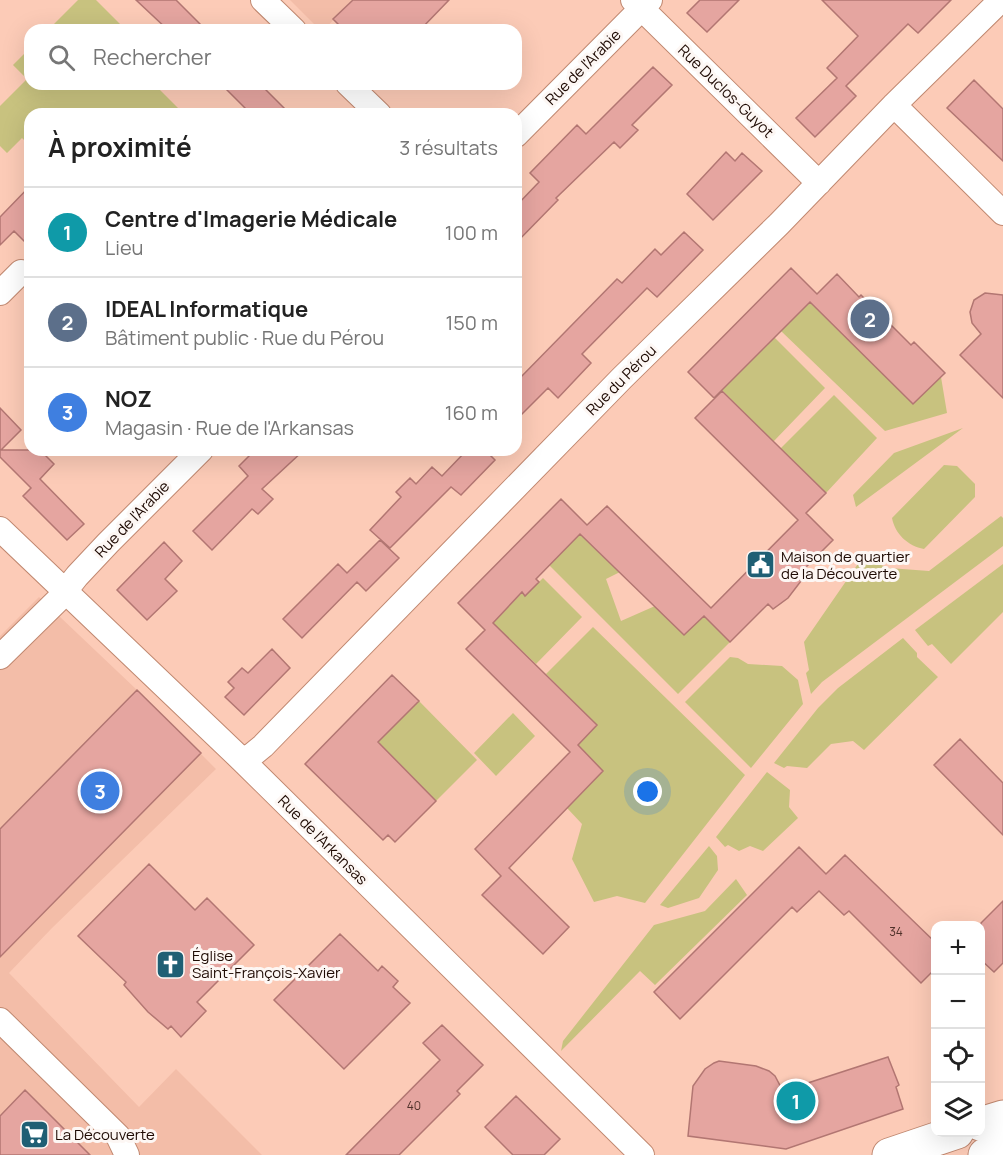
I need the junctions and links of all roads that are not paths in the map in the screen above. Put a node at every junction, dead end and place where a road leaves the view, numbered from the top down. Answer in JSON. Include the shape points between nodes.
{"nodes":[{"id":1,"x":263,"y":0,"type":"edge"},
{"id":2,"x":1001,"y":0,"type":"edge"},
{"id":3,"x":641,"y":3,"type":"edge"},
{"id":4,"x":288,"y":24,"type":"edge"},
{"id":5,"x":354,"y":90,"type":"edge"},
{"id":6,"x":894,"y":105,"type":"junction"},
{"id":7,"x":373,"y":108,"type":"edge"},
{"id":8,"x":522,"y":129,"type":"edge"},
{"id":9,"x":819,"y":183,"type":"junction"},
{"id":10,"x":1003,"y":213,"type":"edge"},
{"id":11,"x":21,"y":272,"type":"dead end"},
{"id":12,"x":0,"y":293,"type":"edge"},
{"id":13,"x":195,"y":456,"type":"edge"},
{"id":14,"x":0,"y":529,"type":"edge"},
{"id":15,"x":66,"y":591,"type":"junction"},
{"id":16,"x":0,"y":657,"type":"edge"},
{"id":17,"x":242,"y":760,"type":"junction"},
{"id":18,"x":0,"y":1020,"type":"edge"},
{"id":19,"x":1003,"y":1117,"type":"edge"},
{"id":20,"x":985,"y":1123,"type":"edge"},
{"id":21,"x":942,"y":1137,"type":"edge"},
{"id":22,"x":1003,"y":1149,"type":"edge"},
{"id":23,"x":127,"y":1155,"type":"edge"},
{"id":24,"x":642,"y":1155,"type":"edge"},
{"id":25,"x":890,"y":1155,"type":"edge"},
{"id":26,"x":986,"y":1155,"type":"edge"}],
"edges":[{"from":1,"to":4,"type":"street"},
{"from":2,"to":6,"type":"street","name":"Rue du Pérou"},
{"from":3,"to":8,"type":"street","name":"Rue de l'Arabie"},
{"from":3,"to":9,"type":"street","name":"Rue Duclos-Guyot"},
{"from":5,"to":7,"type":"street"},
{"from":6,"to":9,"type":"street","name":"Rue du Pérou"},
{"from":6,"to":10,"type":"street"},
{"from":9,"to":17,"type":"street","name":"Rue du Pérou","via":[[622,378],[263,746]]},
{"from":11,"to":12,"type":"street"},
{"from":13,"to":15,"type":"street","name":"Rue de l'Arabie"},
{"from":14,"to":15,"type":"street","name":"Rue de l'Arkansas"},
{"from":15,"to":16,"type":"street","name":"Rue de l'Arabie"},
{"from":15,"to":17,"type":"street","name":"Rue de l'Arkansas"},
{"from":17,"to":24,"type":"street","name":"Rue de l'Arkansas"},
{"from":18,"to":23,"type":"street","via":[[118,1136]]},
{"from":19,"to":20,"type":"main road"},
{"from":21,"to":25,"type":"main road"},
{"from":22,"to":26,"type":"main road"}]}
